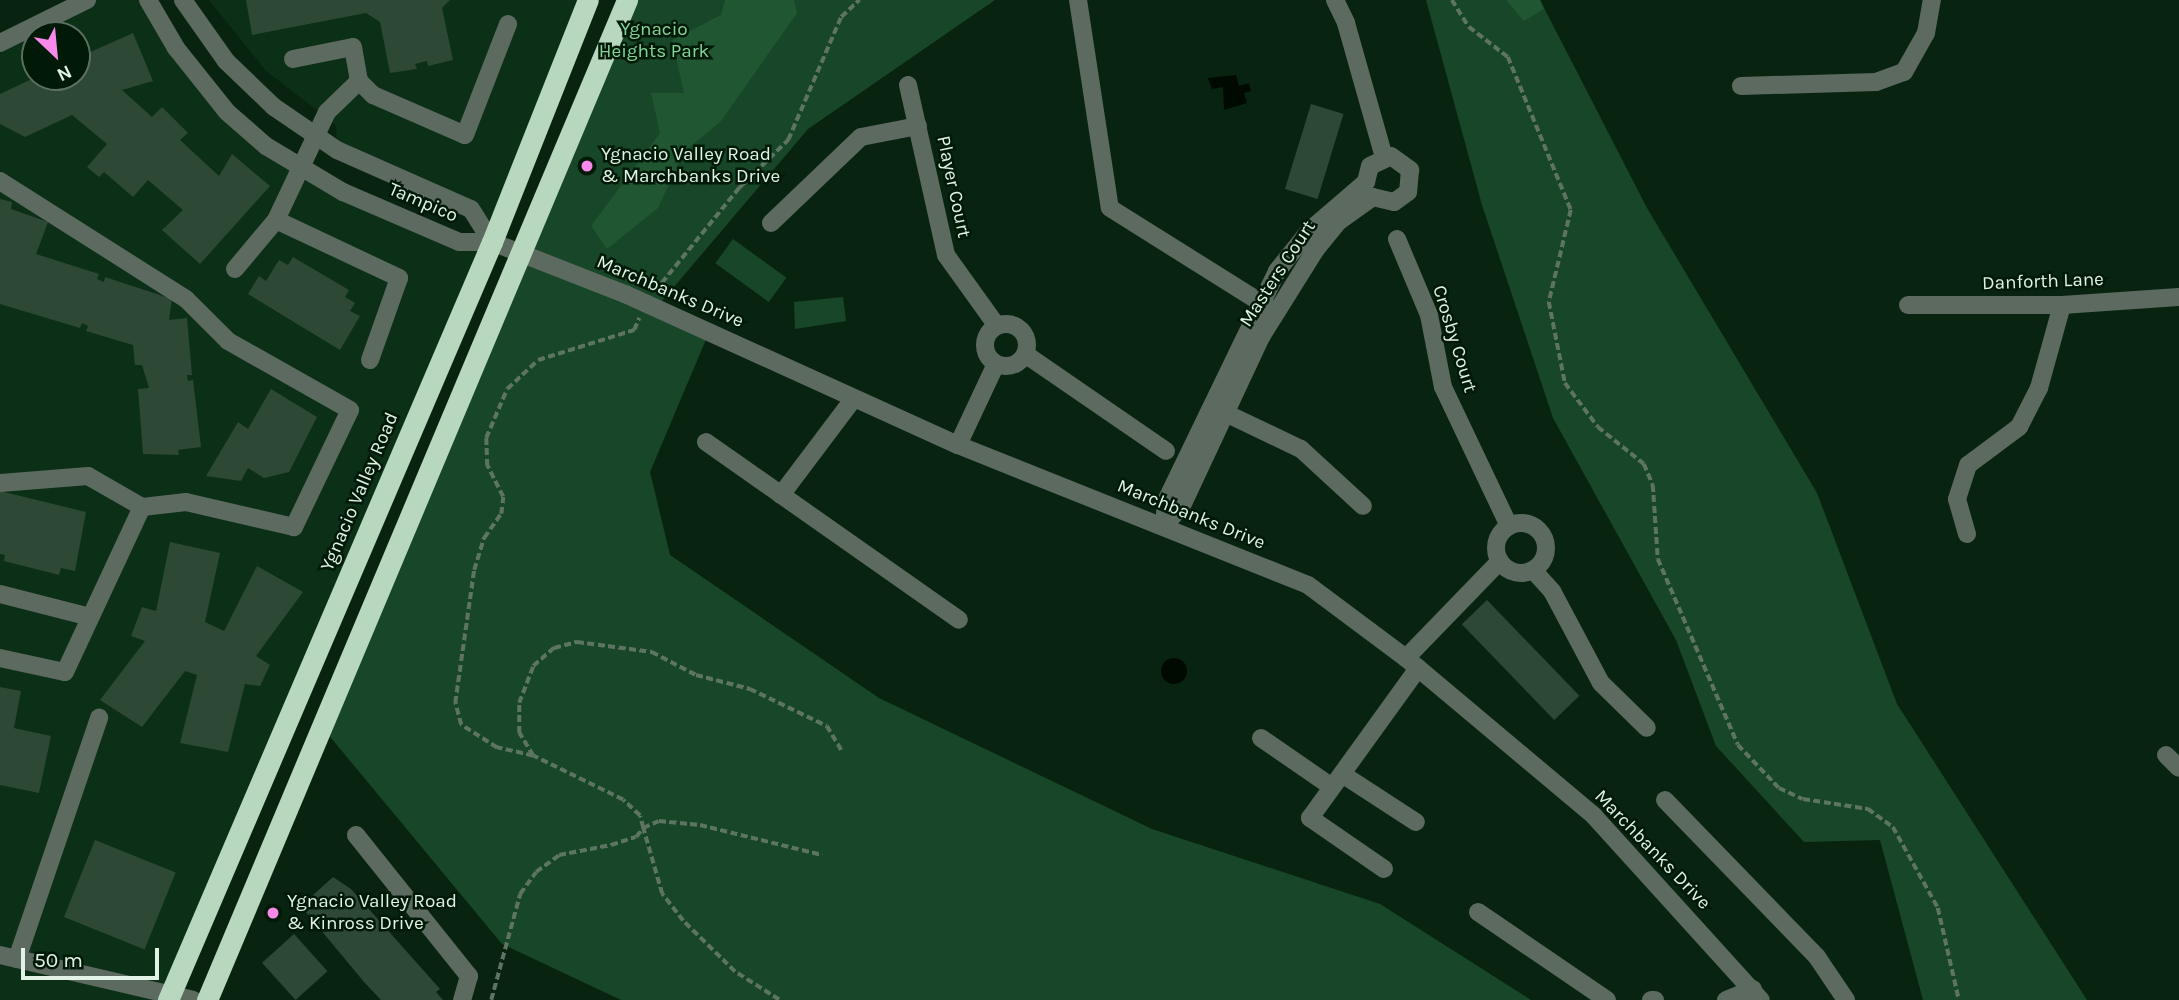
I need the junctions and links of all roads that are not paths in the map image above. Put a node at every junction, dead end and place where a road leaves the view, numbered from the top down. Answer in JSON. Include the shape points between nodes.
{"nodes":[{"id":1,"x":87,"y":0,"type":"edge"},
{"id":2,"x":148,"y":0,"type":"edge"},
{"id":3,"x":183,"y":0,"type":"edge"},
{"id":4,"x":588,"y":0,"type":"edge"},
{"id":5,"x":627,"y":0,"type":"edge"},
{"id":6,"x":1078,"y":0,"type":"edge"},
{"id":7,"x":1335,"y":0,"type":"edge"},
{"id":8,"x":1932,"y":0,"type":"edge"},
{"id":9,"x":508,"y":24,"type":"dead end"},
{"id":10,"x":0,"y":43,"type":"edge"},
{"id":11,"x":293,"y":59,"type":"dead end"},
{"id":12,"x":359,"y":81,"type":"junction"},
{"id":13,"x":908,"y":85,"type":"dead end"},
{"id":14,"x":1741,"y":86,"type":"dead end"},
{"id":15,"x":918,"y":126,"type":"junction"},
{"id":16,"x":317,"y":138,"type":"junction"},
{"id":17,"x":1384,"y":157,"type":"junction"},
{"id":18,"x":301,"y":168,"type":"junction"},
{"id":19,"x":0,"y":181,"type":"edge"},
{"id":20,"x":276,"y":220,"type":"junction"},
{"id":21,"x":771,"y":223,"type":"dead end"},
{"id":22,"x":1397,"y":239,"type":"dead end"},
{"id":23,"x":492,"y":242,"type":"junction"},
{"id":24,"x":522,"y":253,"type":"junction"},
{"id":25,"x":235,"y":269,"type":"dead end"},
{"id":26,"x":2179,"y":297,"type":"edge"},
{"id":27,"x":1260,"y":303,"type":"junction"},
{"id":28,"x":1908,"y":305,"type":"dead end"},
{"id":29,"x":2062,"y":305,"type":"junction"},
{"id":30,"x":1277,"y":312,"type":"junction"},
{"id":31,"x":997,"y":326,"type":"junction"},
{"id":32,"x":1025,"y":354,"type":"junction"},
{"id":33,"x":370,"y":360,"type":"dead end"},
{"id":34,"x":996,"y":364,"type":"junction"},
{"id":35,"x":854,"y":398,"type":"junction"},
{"id":36,"x":1218,"y":410,"type":"junction"},
{"id":37,"x":706,"y":442,"type":"dead end"},
{"id":38,"x":958,"y":445,"type":"junction"},
{"id":39,"x":1166,"y":452,"type":"dead end"},
{"id":40,"x":0,"y":483,"type":"edge"},
{"id":41,"x":781,"y":495,"type":"junction"},
{"id":42,"x":1363,"y":506,"type":"dead end"},
{"id":43,"x":142,"y":507,"type":"junction"},
{"id":44,"x":1164,"y":526,"type":"junction"},
{"id":45,"x":1509,"y":526,"type":"junction"},
{"id":46,"x":1968,"y":534,"type":"dead end"},
{"id":47,"x":1500,"y":561,"type":"junction"},
{"id":48,"x":1533,"y":570,"type":"junction"},
{"id":49,"x":0,"y":594,"type":"edge"},
{"id":50,"x":90,"y":617,"type":"junction"},
{"id":51,"x":958,"y":620,"type":"dead end"},
{"id":52,"x":0,"y":658,"type":"edge"},
{"id":53,"x":1412,"y":663,"type":"junction"},
{"id":54,"x":99,"y":718,"type":"dead end"},
{"id":55,"x":1647,"y":728,"type":"dead end"},
{"id":56,"x":1261,"y":738,"type":"dead end"},
{"id":57,"x":1337,"y":780,"type":"junction"},
{"id":58,"x":1665,"y":800,"type":"dead end"},
{"id":59,"x":1416,"y":822,"type":"dead end"},
{"id":60,"x":356,"y":835,"type":"dead end"},
{"id":61,"x":1384,"y":869,"type":"dead end"},
{"id":62,"x":1478,"y":912,"type":"dead end"},
{"id":63,"x":9,"y":957,"type":"edge"},
{"id":64,"x":1757,"y":994,"type":"edge"},
{"id":65,"x":169,"y":997,"type":"edge"},
{"id":66,"x":192,"y":1000,"type":"edge"},
{"id":67,"x":207,"y":1000,"type":"edge"},
{"id":68,"x":462,"y":1000,"type":"edge"},
{"id":69,"x":1608,"y":1000,"type":"edge"},
{"id":70,"x":1726,"y":1000,"type":"edge"},
{"id":71,"x":1846,"y":1000,"type":"edge"}],
"edges":[{"from":1,"to":10,"type":"street"},
{"from":2,"to":18,"type":"street","name":"Tampico","via":[[176,48],[227,112],[266,146]]},
{"from":3,"to":16,"type":"street","name":"Tampico","via":[[248,85]]},
{"from":4,"to":23,"type":"highway","name":"Ygnacio Valley Road"},
{"from":5,"to":24,"type":"highway"},
{"from":6,"to":27,"type":"street","via":[[1110,208]]},
{"from":7,"to":17,"type":"street","via":[[1346,23]]},
{"from":8,"to":14,"type":"street","via":[[1926,33],[1904,72],[1876,82]]},
{"from":9,"to":12,"type":"street","via":[[465,135],[373,94]]},
{"from":11,"to":12,"type":"street","via":[[353,47]]},
{"from":12,"to":16,"type":"street","via":[[327,112]]},
{"from":13,"to":15,"type":"street","name":"Player Court"},
{"from":15,"to":21,"type":"street","via":[[861,137]]},
{"from":15,"to":31,"type":"street","name":"Player Court","via":[[946,255]]},
{"from":16,"to":18,"type":"street"},
{"from":16,"to":23,"type":"street","name":"Tampico","via":[[471,209]]},
{"from":17,"to":27,"type":"street","name":"Masters Court","via":[[1370,166],[1366,181],[1310,230]]},
{"from":17,"to":30,"type":"street","name":"Masters Court","via":[[1406,165],[1412,177],[1408,192],[1394,202],[1373,197],[1338,222]]},
{"from":18,"to":20,"type":"street"},
{"from":18,"to":23,"type":"street","name":"Tampico","via":[[343,192],[459,242]]},
{"from":19,"to":43,"type":"street","via":[[186,299],[228,341],[350,410],[295,527],[186,502]]},
{"from":20,"to":25,"type":"street"},
{"from":20,"to":33,"type":"street","via":[[399,278]]},
{"from":22,"to":45,"type":"street","name":"Crosby Court","via":[[1429,314],[1443,387]]},
{"from":23,"to":24,"type":"street","name":"Marchbanks Drive"},
{"from":23,"to":65,"type":"highway","name":"Ygnacio Valley Road"},
{"from":24,"to":35,"type":"street","name":"Marchbanks Drive","via":[[645,302]]},
{"from":24,"to":67,"type":"highway"},
{"from":26,"to":29,"type":"street","name":"Danforth Lane"},
{"from":27,"to":30,"type":"street"},
{"from":27,"to":36,"type":"street","name":"Masters Court"},
{"from":28,"to":29,"type":"street","name":"Danforth Lane"},
{"from":29,"to":46,"type":"street","via":[[2039,388],[2019,428],[1968,465],[1957,499]]},
{"from":30,"to":36,"type":"street","name":"Masters Court"},
{"from":31,"to":32,"type":"street","via":[[1010,324],[1021,330],[1027,342]]},
{"from":31,"to":34,"type":"street","via":[[985,341],[987,354]]},
{"from":32,"to":34,"type":"street","via":[[1009,366]]},
{"from":32,"to":39,"type":"street"},
{"from":34,"to":38,"type":"street"},
{"from":35,"to":38,"type":"street","name":"Marchbanks Drive"},
{"from":35,"to":41,"type":"street"},
{"from":36,"to":42,"type":"street","via":[[1301,449]]},
{"from":36,"to":44,"type":"street","name":"Masters Court","via":[[1182,506]]},
{"from":37,"to":41,"type":"street"},
{"from":38,"to":44,"type":"street","name":"Marchbanks Drive"},
{"from":40,"to":43,"type":"street","via":[[88,476]]},
{"from":41,"to":51,"type":"street"},
{"from":43,"to":50,"type":"street"},
{"from":44,"to":53,"type":"street","name":"Marchbanks Drive","via":[[1308,585]]},
{"from":45,"to":47,"type":"street","via":[[1497,541]]},
{"from":45,"to":48,"type":"street","via":[[1525,522],[1543,535],[1544,558]]},
{"from":47,"to":48,"type":"street","via":[[1512,571]]},
{"from":47,"to":53,"type":"street"},
{"from":48,"to":55,"type":"street","via":[[1552,591],[1601,683]]},
{"from":49,"to":50,"type":"street"},
{"from":50,"to":52,"type":"street","via":[[65,672]]},
{"from":53,"to":57,"type":"street"},
{"from":53,"to":64,"type":"street","name":"Marchbanks Drive","via":[[1594,816]]},
{"from":54,"to":63,"type":"street"},
{"from":56,"to":57,"type":"street"},
{"from":57,"to":59,"type":"street"},
{"from":57,"to":61,"type":"street","via":[[1310,818]]},
{"from":58,"to":71,"type":"street","via":[[1817,957]]},
{"from":60,"to":68,"type":"street","via":[[468,976]]},
{"from":62,"to":69,"type":"street"},
{"from":63,"to":65,"type":"street"},
{"from":64,"to":70,"type":"street"},
{"from":65,"to":66,"type":"street"}]}
